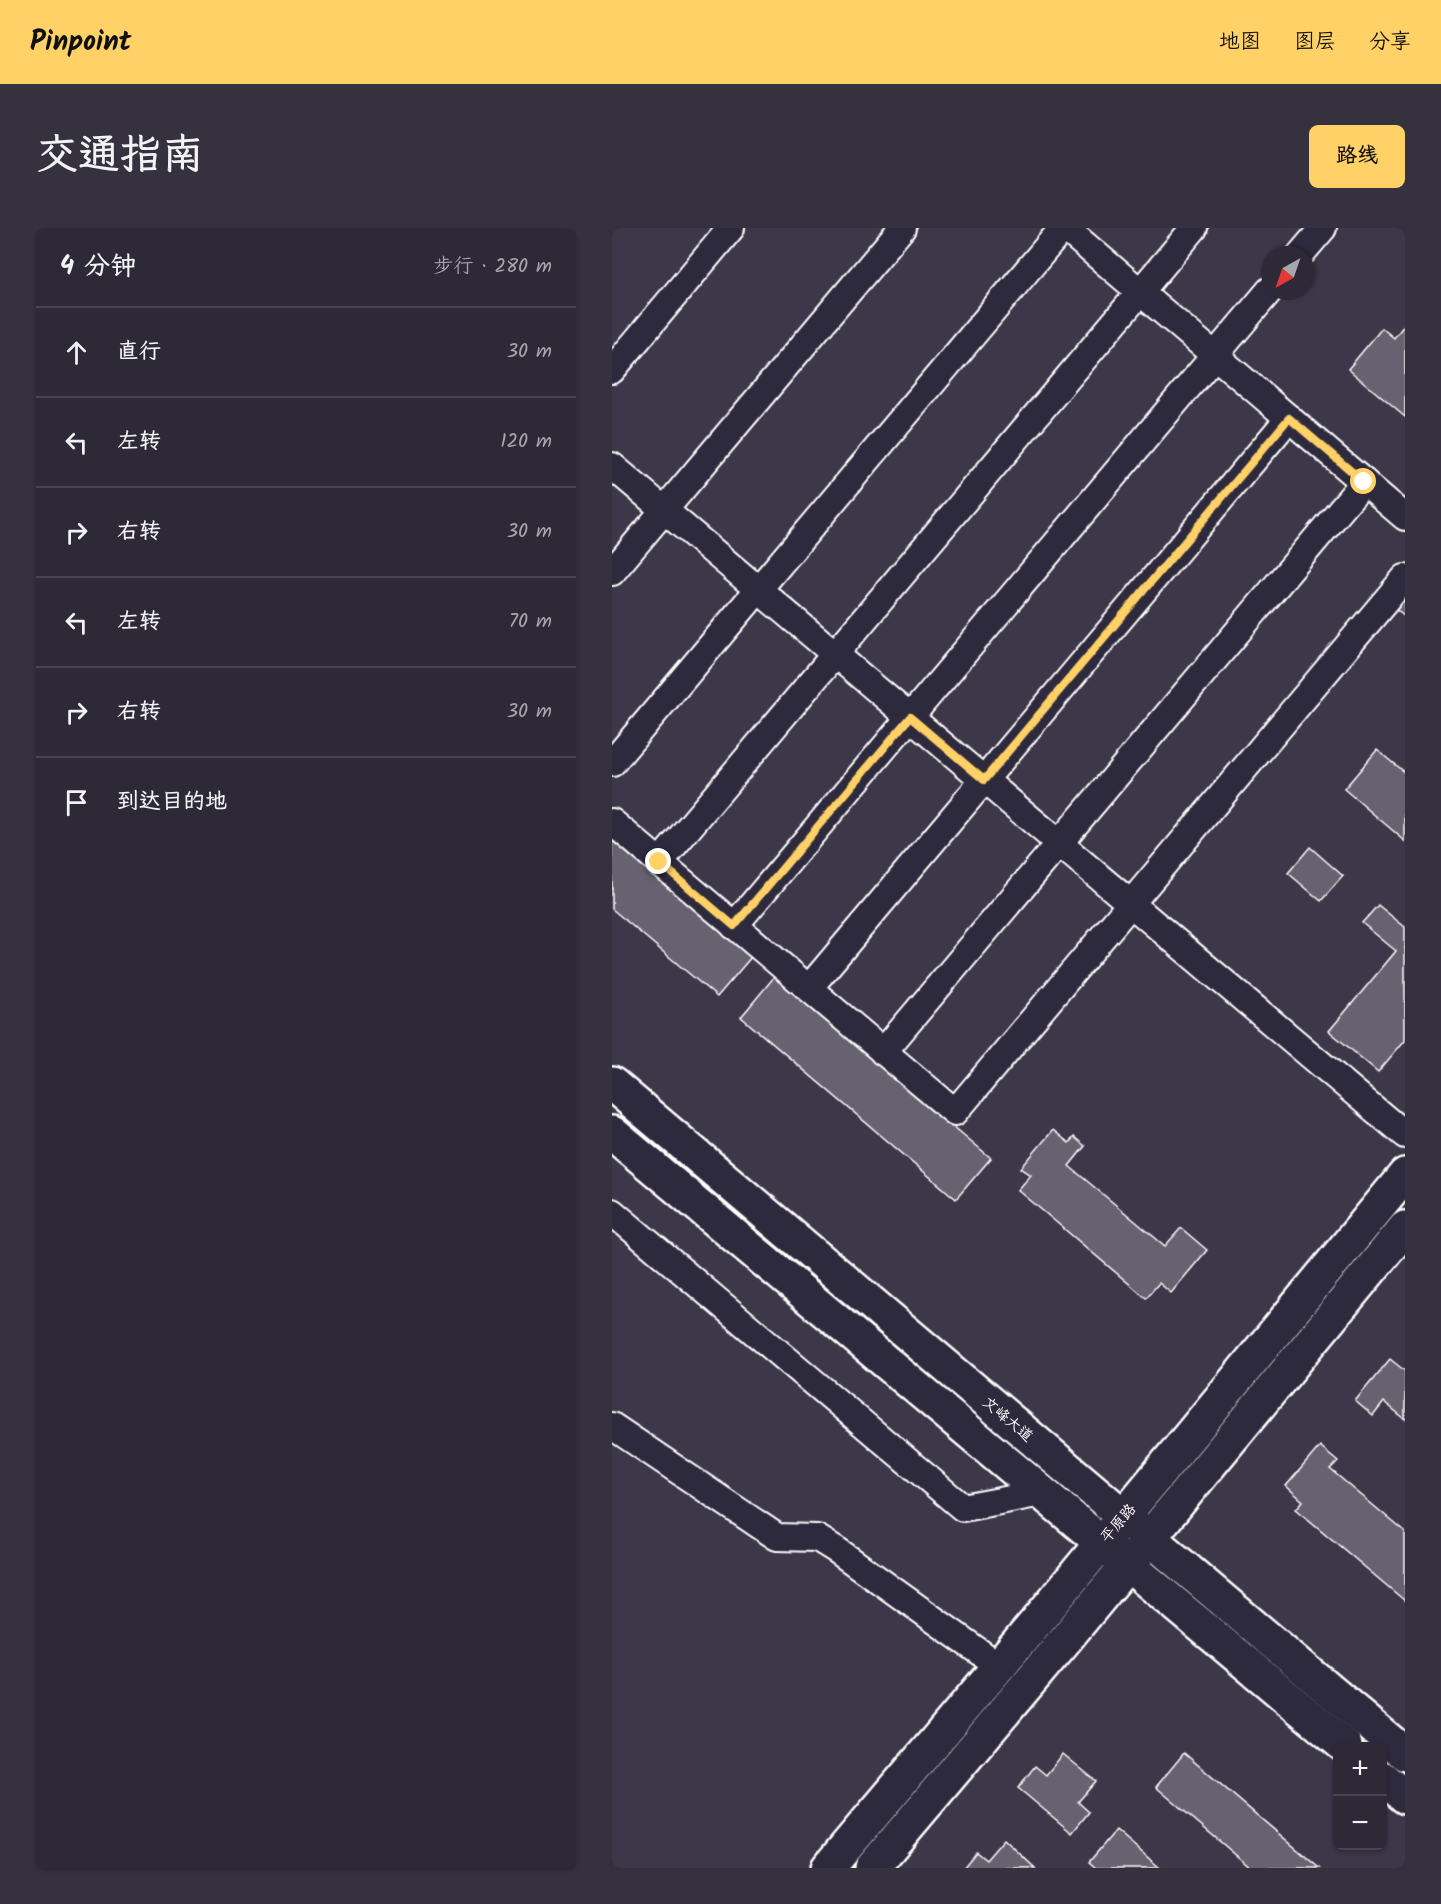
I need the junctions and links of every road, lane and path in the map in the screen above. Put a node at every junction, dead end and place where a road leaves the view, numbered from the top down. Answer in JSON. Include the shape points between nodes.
{"nodes":[{"id":1,"x":731,"y":228,"type":"edge"},
{"id":2,"x":902,"y":228,"type":"edge"},
{"id":3,"x":1064,"y":228,"type":"edge"},
{"id":4,"x":1194,"y":228,"type":"edge"},
{"id":5,"x":1323,"y":228,"type":"edge"},
{"id":6,"x":1308,"y":246,"type":"edge"},
{"id":7,"x":1141,"y":292,"type":"junction"},
{"id":8,"x":1262,"y":300,"type":"edge"},
{"id":9,"x":1215,"y":355,"type":"junction"},
{"id":10,"x":612,"y":370,"type":"edge"},
{"id":11,"x":1289,"y":418,"type":"junction"},
{"id":12,"x":612,"y":466,"type":"edge"},
{"id":13,"x":1364,"y":482,"type":"junction"},
{"id":14,"x":664,"y":510,"type":"junction"},
{"id":15,"x":1405,"y":517,"type":"edge"},
{"id":16,"x":612,"y":572,"type":"edge"},
{"id":17,"x":1405,"y":578,"type":"edge"},
{"id":18,"x":759,"y":590,"type":"junction"},
{"id":19,"x":835,"y":654,"type":"junction"},
{"id":20,"x":910,"y":717,"type":"junction"},
{"id":21,"x":612,"y":764,"type":"edge"},
{"id":22,"x":984,"y":780,"type":"junction"},
{"id":23,"x":612,"y":822,"type":"edge"},
{"id":24,"x":1059,"y":843,"type":"junction"},
{"id":25,"x":659,"y":862,"type":"junction"},
{"id":26,"x":734,"y":926,"type":"junction"},
{"id":27,"x":809,"y":988,"type":"junction"},
{"id":28,"x":884,"y":1052,"type":"junction"},
{"id":29,"x":612,"y":1084,"type":"edge"},
{"id":30,"x":612,"y":1133,"type":"edge"},
{"id":31,"x":1405,"y":1135,"type":"edge"},
{"id":32,"x":1405,"y":1175,"type":"edge"},
{"id":33,"x":612,"y":1212,"type":"edge"},
{"id":34,"x":1405,"y":1228,"type":"edge"},
{"id":35,"x":612,"y":1426,"type":"edge"},
{"id":36,"x":1042,"y":1493,"type":"junction"},
{"id":37,"x":1124,"y":1516,"type":"junction"},
{"id":38,"x":1149,"y":1538,"type":"junction"},
{"id":39,"x":1101,"y":1543,"type":"junction"},
{"id":40,"x":1127,"y":1564,"type":"junction"},
{"id":41,"x":999,"y":1666,"type":"junction"},
{"id":42,"x":1340,"y":1742,"type":"edge"},
{"id":43,"x":1405,"y":1754,"type":"edge"},
{"id":44,"x":1387,"y":1781,"type":"edge"},
{"id":45,"x":1405,"y":1797,"type":"edge"},
{"id":46,"x":828,"y":1868,"type":"edge"},
{"id":47,"x":872,"y":1868,"type":"edge"}],
"edges":[{"from":1,"to":10,"type":"street"},
{"from":2,"to":14,"type":"street"},
{"from":3,"to":7,"type":"street"},
{"from":3,"to":18,"type":"street"},
{"from":4,"to":7,"type":"street"},
{"from":5,"to":6,"type":"street"},
{"from":7,"to":9,"type":"street"},
{"from":7,"to":19,"type":"street"},
{"from":8,"to":9,"type":"street"},
{"from":9,"to":11,"type":"street"},
{"from":9,"to":20,"type":"street"},
{"from":11,"to":13,"type":"street"},
{"from":11,"to":22,"type":"street"},
{"from":12,"to":14,"type":"street"},
{"from":13,"to":15,"type":"street"},
{"from":13,"to":24,"type":"street"},
{"from":14,"to":16,"type":"street"},
{"from":14,"to":18,"type":"street"},
{"from":17,"to":28,"type":"street","via":[[955,1112]]},
{"from":18,"to":19,"type":"street"},
{"from":18,"to":21,"type":"street"},
{"from":19,"to":20,"type":"street"},
{"from":19,"to":25,"type":"street"},
{"from":20,"to":22,"type":"street"},
{"from":20,"to":26,"type":"street"},
{"from":22,"to":24,"type":"street"},
{"from":22,"to":27,"type":"street"},
{"from":23,"to":25,"type":"street"},
{"from":24,"to":28,"type":"street"},
{"from":24,"to":31,"type":"street"},
{"from":25,"to":26,"type":"street"},
{"from":26,"to":27,"type":"street"},
{"from":27,"to":28,"type":"street"},
{"from":29,"to":37,"type":"main road","name":"文峰大道"},
{"from":30,"to":36,"type":"main road"},
{"from":32,"to":37,"type":"main road","name":"平原路"},
{"from":33,"to":36,"type":"street","via":[[963,1508]]},
{"from":34,"to":38,"type":"main road"},
{"from":35,"to":41,"type":"street","via":[[777,1537],[817,1538],[838,1551]]},
{"from":36,"to":39,"type":"main road"},
{"from":37,"to":38,"type":"main road","name":"文峰大道"},
{"from":37,"to":39,"type":"main road","name":"平原路"},
{"from":38,"to":40,"type":"main road"},
{"from":38,"to":43,"type":"main road","name":"文峰大道"},
{"from":39,"to":40,"type":"main road"},
{"from":39,"to":41,"type":"main road","name":"平原路"},
{"from":40,"to":42,"type":"main road"},
{"from":40,"to":47,"type":"main road"},
{"from":41,"to":46,"type":"main road","name":"平原路"},
{"from":44,"to":45,"type":"main road"}]}
